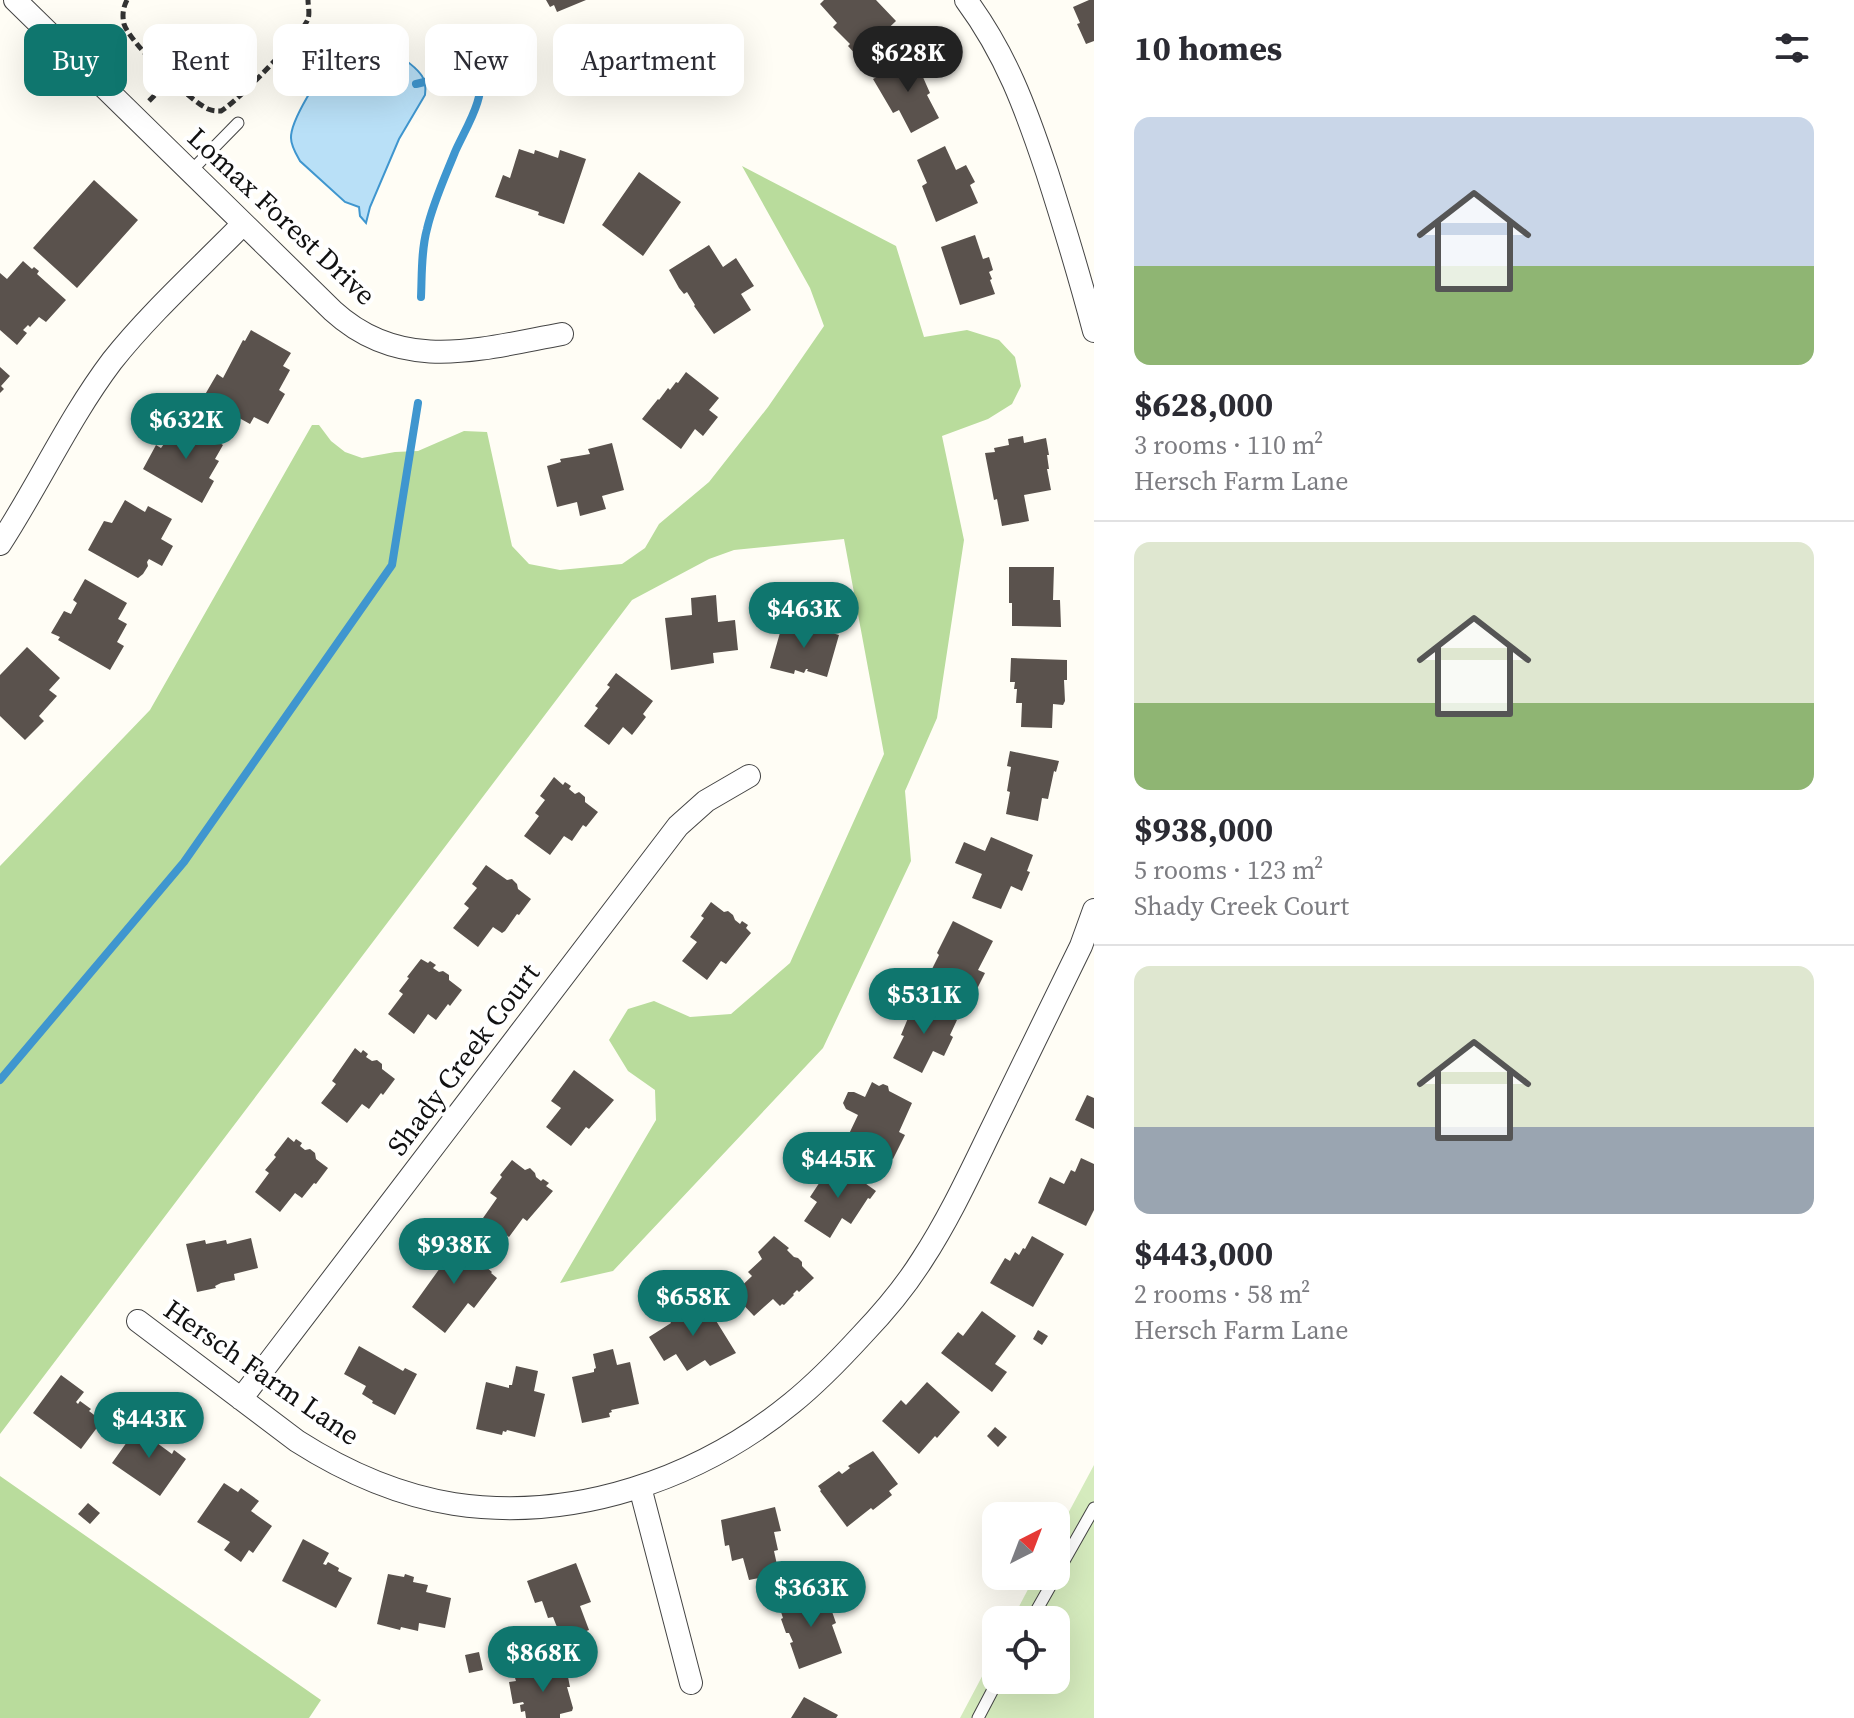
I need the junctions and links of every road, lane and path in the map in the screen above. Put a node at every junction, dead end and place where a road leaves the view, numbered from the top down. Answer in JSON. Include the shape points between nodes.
{"nodes":[{"id":1,"x":15,"y":0,"type":"edge"},
{"id":2,"x":127,"y":0,"type":"edge"},
{"id":3,"x":308,"y":0,"type":"edge"},
{"id":4,"x":966,"y":0,"type":"edge"},
{"id":5,"x":238,"y":123,"type":"dead end"},
{"id":6,"x":190,"y":172,"type":"junction"},
{"id":7,"x":243,"y":224,"type":"junction"},
{"id":8,"x":1094,"y":331,"type":"edge"},
{"id":9,"x":562,"y":334,"type":"dead end"},
{"id":10,"x":0,"y":544,"type":"edge"},
{"id":11,"x":749,"y":776,"type":"dead end"},
{"id":12,"x":1094,"y":910,"type":"edge"},
{"id":13,"x":138,"y":1321,"type":"dead end"},
{"id":14,"x":241,"y":1399,"type":"junction"},
{"id":15,"x":640,"y":1487,"type":"junction"},
{"id":16,"x":1094,"y":1508,"type":"edge"},
{"id":17,"x":1070,"y":1551,"type":"edge"},
{"id":18,"x":691,"y":1683,"type":"dead end"},
{"id":19,"x":991,"y":1694,"type":"edge"},
{"id":20,"x":978,"y":1718,"type":"edge"}],
"edges":[{"from":1,"to":6,"type":"street","name":"Lomax Forest Drive"},
{"from":2,"to":3,"type":"path","via":[[122,14],[136,45],[204,107],[221,111],[302,28]]},
{"from":4,"to":8,"type":"street","via":[[999,49],[1026,107]]},
{"from":5,"to":6,"type":"lane"},
{"from":6,"to":7,"type":"street","name":"Lomax Forest Drive"},
{"from":7,"to":9,"type":"street","name":"Lomax Forest Drive","via":[[343,321],[386,343],[455,353]]},
{"from":7,"to":10,"type":"street","via":[[113,360]]},
{"from":11,"to":14,"type":"street","name":"Shady Creek Court","via":[[706,801],[678,826]]},
{"from":12,"to":15,"type":"street","name":"Hersch Farm Lane","via":[[953,1208],[886,1310],[791,1404],[743,1438]]},
{"from":13,"to":14,"type":"street","name":"Hersch Farm Lane"},
{"from":14,"to":15,"type":"street","name":"Hersch Farm Lane","via":[[323,1458],[401,1491],[453,1504],[557,1505]]},
{"from":15,"to":18,"type":"street"},
{"from":16,"to":17,"type":"lane"},
{"from":19,"to":20,"type":"lane"}]}
